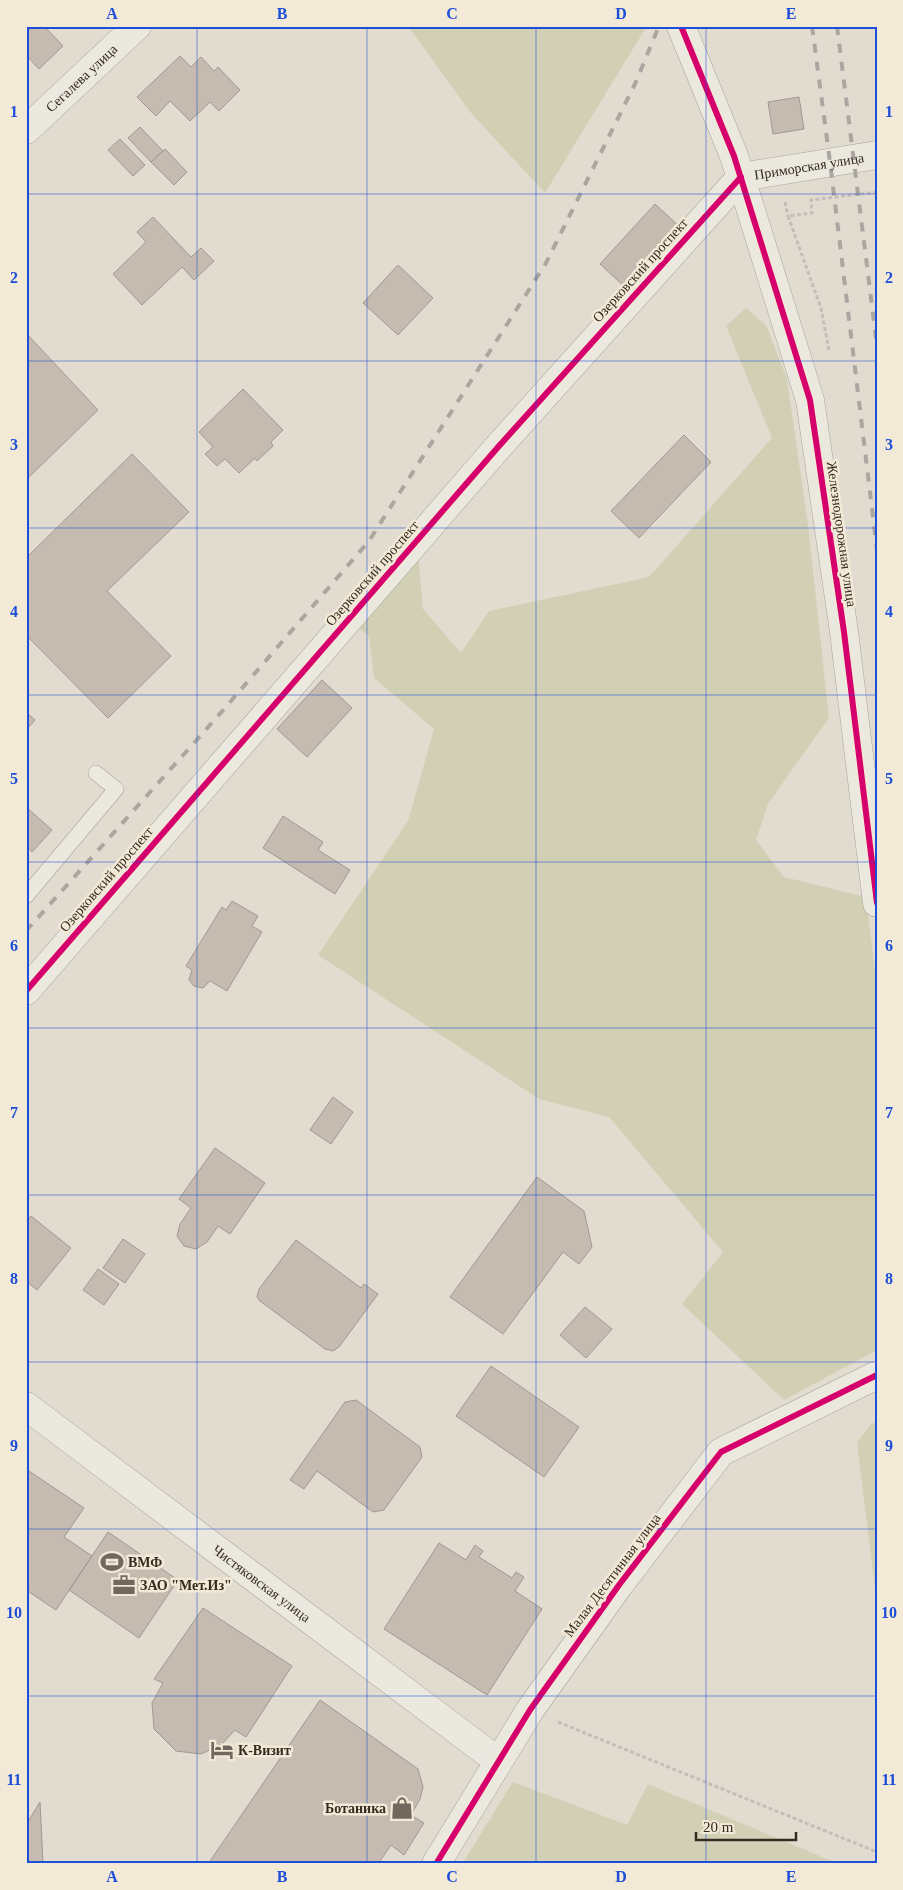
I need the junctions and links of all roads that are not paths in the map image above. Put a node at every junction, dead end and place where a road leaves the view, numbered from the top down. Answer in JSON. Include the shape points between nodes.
{"nodes":[{"id":1,"x":137,"y":26,"type":"edge"},
{"id":2,"x":681,"y":26,"type":"edge"},
{"id":3,"x":26,"y":130,"type":"edge"},
{"id":4,"x":877,"y":155,"type":"edge"},
{"id":5,"x":741,"y":177,"type":"junction"},
{"id":6,"x":96,"y":773,"type":"dead end"},
{"id":7,"x":26,"y":896,"type":"edge"},
{"id":8,"x":877,"y":903,"type":"edge"},
{"id":9,"x":26,"y":991,"type":"edge"},
{"id":10,"x":877,"y":1375,"type":"edge"},
{"id":11,"x":26,"y":1406,"type":"edge"},
{"id":12,"x":498,"y":1761,"type":"junction"},
{"id":13,"x":436,"y":1864,"type":"edge"}],
"edges":[{"from":1,"to":3,"type":"street","name":"Сегалева улица"},
{"from":2,"to":5,"type":"street","name":"Железнодорожная улица"},
{"from":4,"to":5,"type":"street","name":"Приморская улица"},
{"from":5,"to":8,"type":"street","name":"Железнодорожная улица","via":[[810,400],[844,632]]},
{"from":5,"to":9,"type":"street","name":"Озерковский проспект","via":[[499,446]]},
{"from":6,"to":7,"type":"lane","via":[[116,789]]},
{"from":10,"to":12,"type":"street","name":"Малая Десятинная улица","via":[[721,1452],[619,1585],[530,1710]]},
{"from":11,"to":12,"type":"street","name":"Чистяковская улица"},
{"from":12,"to":13,"type":"street","name":"Малая Десятинная улица"}]}
